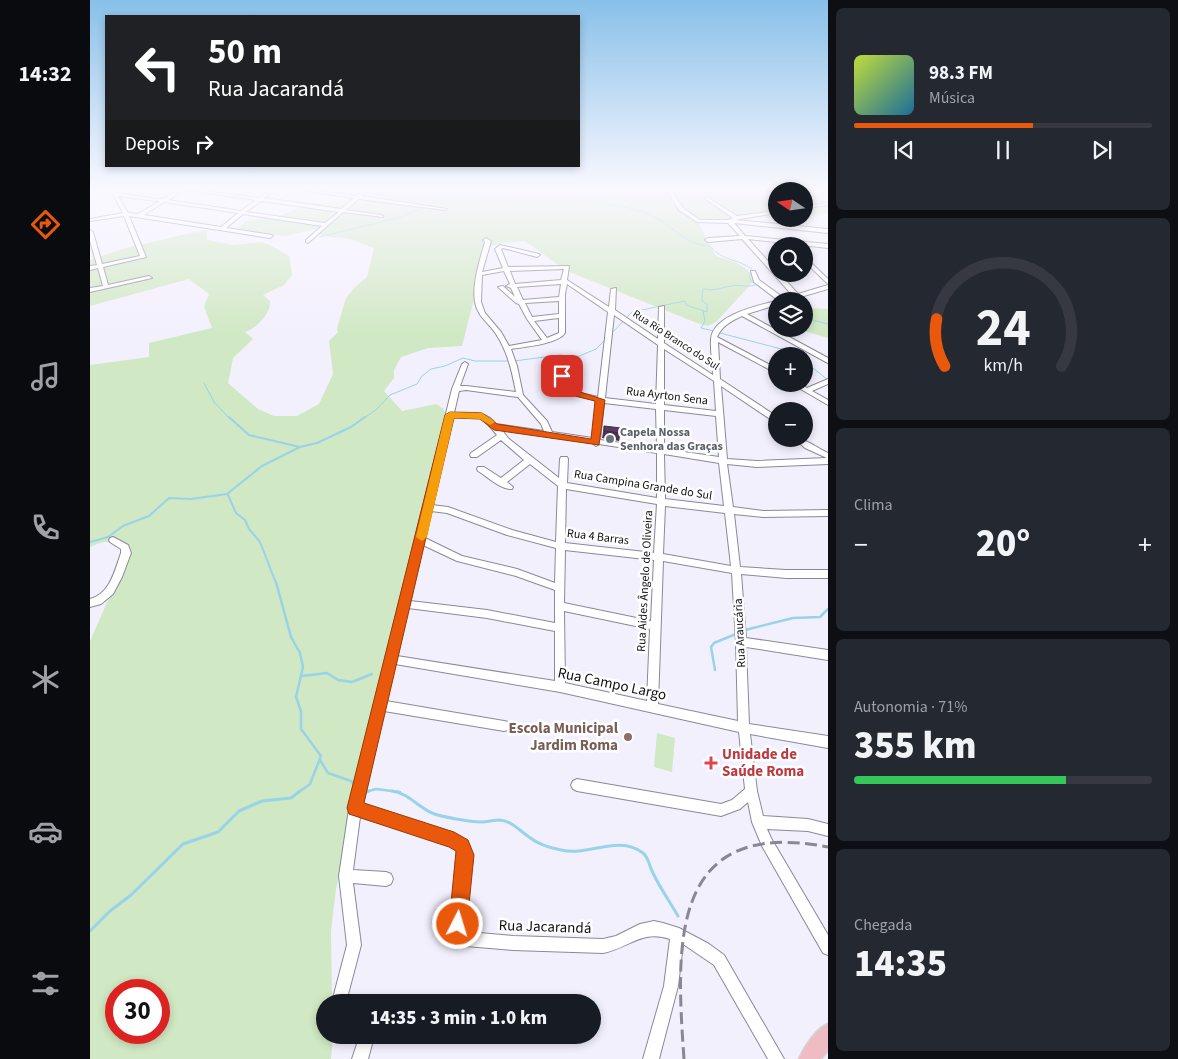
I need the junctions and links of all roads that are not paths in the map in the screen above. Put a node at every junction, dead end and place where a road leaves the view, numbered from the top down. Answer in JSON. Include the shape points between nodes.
{"nodes":[{"id":1,"x":92,"y":238,"type":"edge"},
{"id":2,"x":136,"y":238,"type":"edge"},
{"id":3,"x":311,"y":238,"type":"edge"},
{"id":4,"x":727,"y":238,"type":"edge"},
{"id":5,"x":745,"y":238,"type":"edge"},
{"id":6,"x":753,"y":238,"type":"edge"},
{"id":7,"x":486,"y":240,"type":"dead end"},
{"id":8,"x":708,"y":240,"type":"dead end"},
{"id":9,"x":308,"y":241,"type":"dead end"},
{"id":10,"x":768,"y":241,"type":"edge"},
{"id":11,"x":813,"y":245,"type":"edge"},
{"id":12,"x":828,"y":246,"type":"edge"},
{"id":13,"x":537,"y":255,"type":"dead end"},
{"id":14,"x":768,"y":265,"type":"edge"},
{"id":15,"x":100,"y":266,"type":"junction"},
{"id":16,"x":813,"y":267,"type":"edge"},
{"id":17,"x":90,"y":268,"type":"edge"},
{"id":18,"x":507,"y":270,"type":"junction"},
{"id":19,"x":753,"y":272,"type":"dead end"},
{"id":20,"x":479,"y":274,"type":"junction"},
{"id":21,"x":149,"y":278,"type":"dead end"},
{"id":22,"x":563,"y":281,"type":"junction"},
{"id":23,"x":784,"y":282,"type":"edge"},
{"id":24,"x":828,"y":282,"type":"edge"},
{"id":25,"x":514,"y":285,"type":"junction"},
{"id":26,"x":106,"y":287,"type":"junction"},
{"id":27,"x":828,"y":287,"type":"edge"},
{"id":28,"x":614,"y":289,"type":"dead end"},
{"id":29,"x":90,"y":290,"type":"edge"},
{"id":30,"x":771,"y":292,"type":"edge"},
{"id":31,"x":793,"y":292,"type":"edge"},
{"id":32,"x":813,"y":292,"type":"edge"},
{"id":33,"x":561,"y":299,"type":"junction"},
{"id":34,"x":521,"y":302,"type":"junction"},
{"id":35,"x":768,"y":305,"type":"edge"},
{"id":36,"x":662,"y":307,"type":"dead end"},
{"id":37,"x":611,"y":312,"type":"junction"},
{"id":38,"x":741,"y":313,"type":"junction"},
{"id":39,"x":562,"y":316,"type":"junction"},
{"id":40,"x":531,"y":319,"type":"junction"},
{"id":41,"x":714,"y":338,"type":"junction"},
{"id":42,"x":545,"y":339,"type":"junction"},
{"id":43,"x":662,"y":343,"type":"junction"},
{"id":44,"x":507,"y":348,"type":"junction"},
{"id":45,"x":828,"y":361,"type":"edge"},
{"id":46,"x":465,"y":364,"type":"dead end"},
{"id":47,"x":768,"y":367,"type":"edge"},
{"id":48,"x":562,"y":376,"type":"dead end"},
{"id":49,"x":716,"y":379,"type":"junction"},
{"id":50,"x":828,"y":381,"type":"edge"},
{"id":51,"x":456,"y":389,"type":"junction"},
{"id":52,"x":813,"y":389,"type":"edge"},
{"id":53,"x":807,"y":392,"type":"edge"},
{"id":54,"x":520,"y":395,"type":"junction"},
{"id":55,"x":600,"y":400,"type":"junction"},
{"id":56,"x":828,"y":404,"type":"edge"},
{"id":57,"x":660,"y":407,"type":"junction"},
{"id":58,"x":719,"y":414,"type":"junction"},
{"id":59,"x":768,"y":414,"type":"edge"},
{"id":60,"x":450,"y":415,"type":"junction"},
{"id":61,"x":494,"y":426,"type":"junction"},
{"id":62,"x":550,"y":435,"type":"junction"},
{"id":63,"x":501,"y":436,"type":"junction"},
{"id":64,"x":596,"y":443,"type":"junction"},
{"id":65,"x":810,"y":447,"type":"edge"},
{"id":66,"x":660,"y":453,"type":"junction"},
{"id":67,"x":474,"y":455,"type":"dead end"},
{"id":68,"x":828,"y":456,"type":"edge"},
{"id":69,"x":564,"y":459,"type":"dead end"},
{"id":70,"x":529,"y":460,"type":"junction"},
{"id":71,"x":723,"y":461,"type":"junction"},
{"id":72,"x":828,"y":462,"type":"edge"},
{"id":73,"x":481,"y":469,"type":"dead end"},
{"id":74,"x":562,"y":485,"type":"junction"},
{"id":75,"x":660,"y":502,"type":"junction"},
{"id":76,"x":428,"y":508,"type":"junction"},
{"id":77,"x":729,"y":510,"type":"junction"},
{"id":78,"x":828,"y":513,"type":"edge"},
{"id":79,"x":113,"y":540,"type":"dead end"},
{"id":80,"x":421,"y":540,"type":"junction"},
{"id":81,"x":560,"y":546,"type":"junction"},
{"id":82,"x":658,"y":557,"type":"junction"},
{"id":83,"x":736,"y":570,"type":"junction"},
{"id":84,"x":828,"y":574,"type":"edge"},
{"id":85,"x":559,"y":588,"type":"junction"},
{"id":86,"x":90,"y":603,"type":"edge"},
{"id":87,"x":404,"y":604,"type":"junction"},
{"id":88,"x":559,"y":606,"type":"junction"},
{"id":89,"x":654,"y":626,"type":"junction"},
{"id":90,"x":559,"y":628,"type":"junction"},
{"id":91,"x":741,"y":642,"type":"junction"},
{"id":92,"x":828,"y":656,"type":"edge"},
{"id":93,"x":390,"y":659,"type":"junction"},
{"id":94,"x":560,"y":688,"type":"junction"},
{"id":95,"x":379,"y":705,"type":"junction"},
{"id":96,"x":652,"y":707,"type":"junction"},
{"id":97,"x":504,"y":726,"type":"dead end"},
{"id":98,"x":744,"y":728,"type":"junction"},
{"id":99,"x":828,"y":742,"type":"edge"},
{"id":100,"x":577,"y":785,"type":"dead end"},
{"id":101,"x":751,"y":791,"type":"junction"},
{"id":102,"x":355,"y":808,"type":"junction"},
{"id":103,"x":758,"y":822,"type":"junction"},
{"id":104,"x":828,"y":830,"type":"edge"},
{"id":105,"x":346,"y":876,"type":"junction"},
{"id":106,"x":386,"y":879,"type":"dead end"},
{"id":107,"x":678,"y":936,"type":"junction"},
{"id":108,"x":828,"y":948,"type":"edge"},
{"id":109,"x":341,"y":994,"type":"edge"},
{"id":110,"x":828,"y":1034,"type":"edge"},
{"id":111,"x":364,"y":1044,"type":"edge"},
{"id":112,"x":360,"y":1059,"type":"edge"},
{"id":113,"x":651,"y":1059,"type":"edge"},
{"id":114,"x":776,"y":1059,"type":"edge"},
{"id":115,"x":809,"y":1059,"type":"edge"}],
"edges":[{"from":1,"to":15,"type":"street"},
{"from":2,"to":15,"type":"street","via":[[143,257]]},
{"from":3,"to":9,"type":"street"},
{"from":4,"to":8,"type":"street"},
{"from":5,"to":14,"type":"street"},
{"from":6,"to":10,"type":"street"},
{"from":7,"to":20,"type":"street"},
{"from":11,"to":12,"type":"street"},
{"from":13,"to":18,"type":"street","via":[[508,246],[499,247]]},
{"from":15,"to":17,"type":"street"},
{"from":15,"to":26,"type":"street"},
{"from":16,"to":24,"type":"street"},
{"from":18,"to":20,"type":"street"},
{"from":18,"to":22,"type":"street","via":[[567,267]]},
{"from":18,"to":25,"type":"street"},
{"from":19,"to":30,"type":"street","via":[[756,281]]},
{"from":20,"to":44,"type":"street","via":[[478,302],[482,313]]},
{"from":21,"to":26,"type":"street"},
{"from":22,"to":25,"type":"street"},
{"from":22,"to":33,"type":"street"},
{"from":22,"to":37,"type":"street","name":"Rua Rio Branco do Sul"},
{"from":23,"to":31,"type":"street"},
{"from":25,"to":34,"type":"street"},
{"from":25,"to":34,"type":"street","via":[[501,286],[512,299]]},
{"from":26,"to":29,"type":"street"},
{"from":27,"to":32,"type":"street"},
{"from":28,"to":37,"type":"street"},
{"from":33,"to":34,"type":"street"},
{"from":33,"to":39,"type":"street"},
{"from":34,"to":40,"type":"street"},
{"from":35,"to":38,"type":"street"},
{"from":36,"to":43,"type":"street","name":"Rua Aides Ângelo de Oliveira"},
{"from":37,"to":43,"type":"street","name":"Rua Rio Branco do Sul"},
{"from":37,"to":55,"type":"street"},
{"from":38,"to":41,"type":"street","via":[[724,324]]},
{"from":38,"to":45,"type":"street"},
{"from":39,"to":40,"type":"street"},
{"from":39,"to":42,"type":"street","via":[[560,336]]},
{"from":40,"to":42,"type":"street"},
{"from":41,"to":47,"type":"street"},
{"from":41,"to":49,"type":"street","name":"Rua Araucária"},
{"from":42,"to":44,"type":"street"},
{"from":43,"to":49,"type":"street","name":"Rua Rio Branco do Sul"},
{"from":43,"to":57,"type":"street","name":"Rua Aides Ângelo de Oliveira"},
{"from":44,"to":54,"type":"street"},
{"from":46,"to":51,"type":"street"},
{"from":48,"to":55,"type":"street","name":"Rua Ayrton Sena","via":[[574,393]]},
{"from":49,"to":58,"type":"street","name":"Rua Araucária"},
{"from":49,"to":59,"type":"street","name":"Rua Rio Branco do Sul"},
{"from":50,"to":52,"type":"street"},
{"from":51,"to":54,"type":"street"},
{"from":51,"to":60,"type":"street"},
{"from":53,"to":56,"type":"street"},
{"from":54,"to":62,"type":"street"},
{"from":55,"to":57,"type":"street","name":"Rua Ayrton Sena"},
{"from":55,"to":64,"type":"street"},
{"from":57,"to":58,"type":"street","name":"Rua Ayrton Sena"},
{"from":57,"to":66,"type":"street","name":"Rua Aides Ângelo de Oliveira"},
{"from":58,"to":71,"type":"street","name":"Rua Araucária"},
{"from":60,"to":61,"type":"street","name":"Rua Campina Grande do Sul","via":[[482,416]]},
{"from":60,"to":76,"type":"street"},
{"from":61,"to":62,"type":"street"},
{"from":61,"to":63,"type":"street","name":"Rua Campina Grande do Sul"},
{"from":62,"to":64,"type":"street"},
{"from":63,"to":67,"type":"street"},
{"from":63,"to":70,"type":"street","name":"Rua Campina Grande do Sul"},
{"from":64,"to":66,"type":"street"},
{"from":65,"to":68,"type":"street"},
{"from":66,"to":71,"type":"street"},
{"from":66,"to":75,"type":"street","name":"Rua Aides Ângelo de Oliveira"},
{"from":69,"to":74,"type":"street"},
{"from":70,"to":73,"type":"street","via":[[505,485]]},
{"from":70,"to":74,"type":"street","name":"Rua Campina Grande do Sul"},
{"from":71,"to":72,"type":"street","via":[[757,464]]},
{"from":71,"to":77,"type":"street","name":"Rua Araucária"},
{"from":74,"to":75,"type":"street","name":"Rua Campina Grande do Sul"},
{"from":74,"to":81,"type":"street"},
{"from":75,"to":77,"type":"street","name":"Rua Campina Grande do Sul"},
{"from":75,"to":82,"type":"street","name":"Rua Aides Ângelo de Oliveira"},
{"from":76,"to":80,"type":"street"},
{"from":76,"to":81,"type":"street","name":"Rua 4 Barras","via":[[448,510],[510,533]]},
{"from":77,"to":78,"type":"street","name":"Rua Campina Grande do Sul","via":[[784,515]]},
{"from":77,"to":83,"type":"street","name":"Rua Araucária"},
{"from":79,"to":86,"type":"street","via":[[125,547],[126,553],[109,592],[103,599]]},
{"from":80,"to":85,"type":"street","via":[[460,559],[517,573]]},
{"from":80,"to":87,"type":"street"},
{"from":81,"to":82,"type":"street","name":"Rua 4 Barras"},
{"from":81,"to":85,"type":"street"},
{"from":82,"to":83,"type":"street","name":"Rua 4 Barras"},
{"from":82,"to":89,"type":"street","name":"Rua Aides Ângelo de Oliveira"},
{"from":83,"to":84,"type":"street","name":"Rua 4 Barras"},
{"from":83,"to":91,"type":"street","name":"Rua Araucária"},
{"from":85,"to":88,"type":"street"},
{"from":87,"to":90,"type":"street","via":[[486,614]]},
{"from":87,"to":93,"type":"street"},
{"from":88,"to":89,"type":"street"},
{"from":88,"to":90,"type":"street"},
{"from":89,"to":96,"type":"street","name":"Rua Aides Ângelo de Oliveira"},
{"from":90,"to":94,"type":"street"},
{"from":91,"to":92,"type":"street"},
{"from":91,"to":98,"type":"street","name":"Rua Araucária"},
{"from":93,"to":94,"type":"street","name":"Rua Campo Largo"},
{"from":93,"to":95,"type":"street"},
{"from":94,"to":96,"type":"street","name":"Rua Campo Largo"},
{"from":95,"to":97,"type":"street"},
{"from":95,"to":102,"type":"street"},
{"from":96,"to":98,"type":"street","name":"Rua Campo Largo"},
{"from":98,"to":99,"type":"street","name":"Rua Campo Largo"},
{"from":98,"to":101,"type":"street","name":"Rua Araucária"},
{"from":100,"to":101,"type":"street","via":[[721,810],[736,804]]},
{"from":101,"to":103,"type":"street","name":"Rua Araucária"},
{"from":102,"to":105,"type":"street"},
{"from":102,"to":107,"type":"street","name":"Rua Jacarandá","via":[[454,840],[463,846],[465,855],[458,924],[466,939],[603,946],[618,943],[647,928],[658,928]]},
{"from":103,"to":104,"type":"street","via":[[808,825]]},
{"from":103,"to":108,"type":"street","name":"Rua Araucária","via":[[766,842]]},
{"from":105,"to":106,"type":"street"},
{"from":105,"to":109,"type":"street","via":[[354,945]]},
{"from":107,"to":113,"type":"street","via":[[671,986]]},
{"from":107,"to":114,"type":"street","via":[[707,950],[719,960]]},
{"from":110,"to":115,"type":"main road"},
{"from":111,"to":112,"type":"street"}]}
